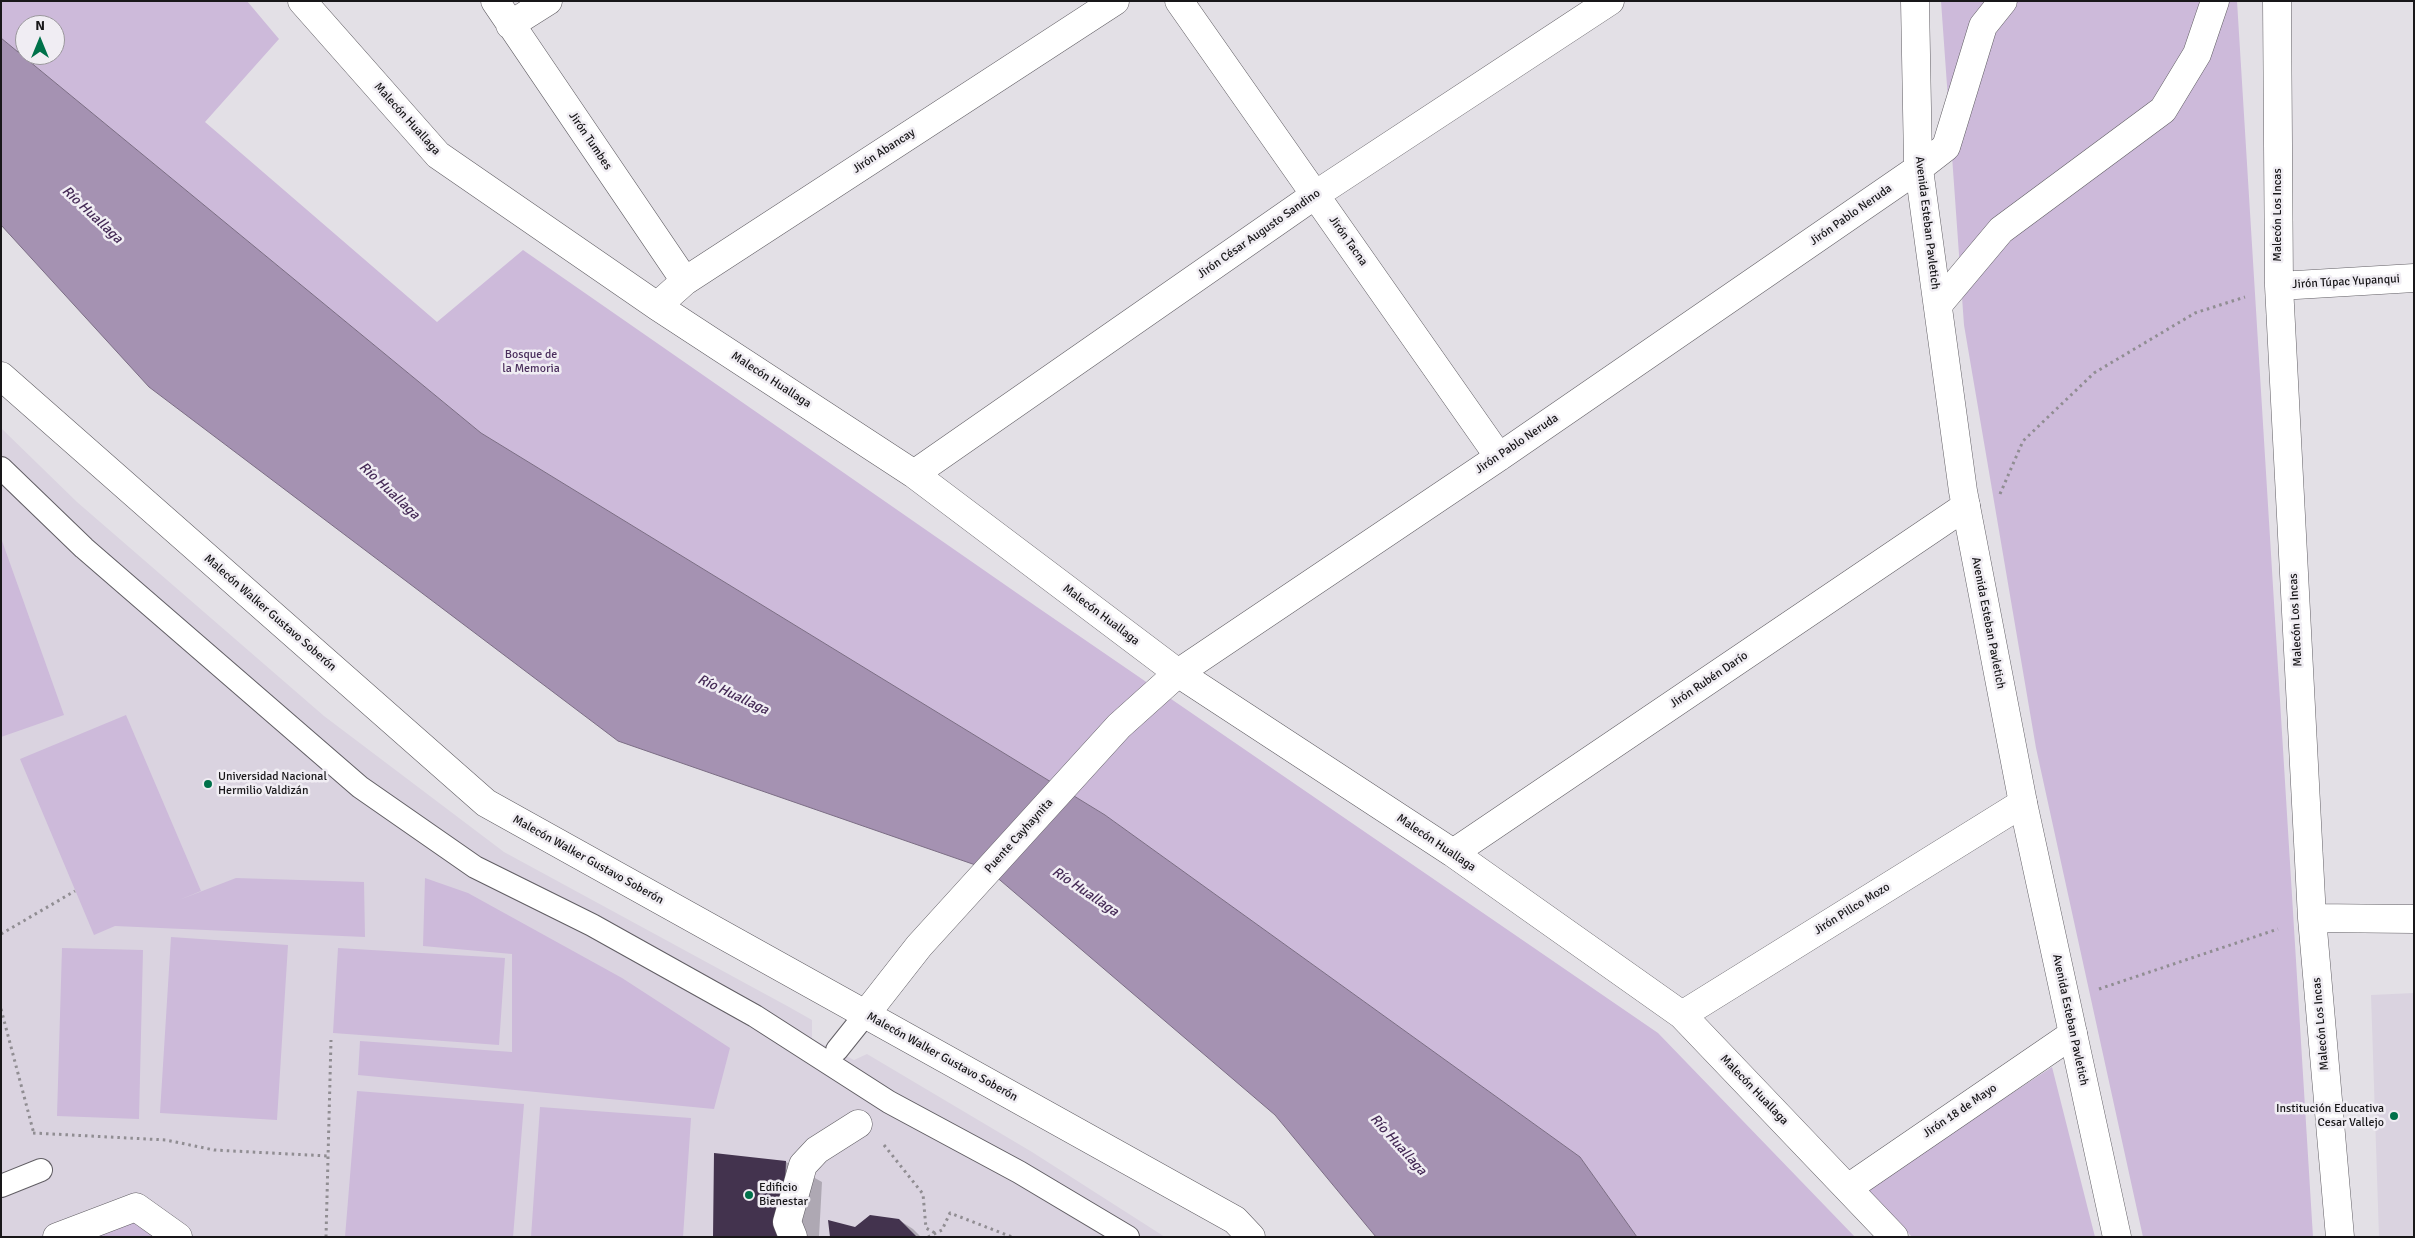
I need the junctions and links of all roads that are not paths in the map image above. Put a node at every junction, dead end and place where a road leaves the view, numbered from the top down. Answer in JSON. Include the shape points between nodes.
{"nodes":[{"id":1,"x":302,"y":1,"type":"edge"},
{"id":2,"x":495,"y":1,"type":"edge"},
{"id":3,"x":548,"y":1,"type":"edge"},
{"id":4,"x":1179,"y":1,"type":"edge"},
{"id":5,"x":1610,"y":1,"type":"edge"},
{"id":6,"x":1916,"y":1,"type":"edge"},
{"id":7,"x":2003,"y":1,"type":"edge"},
{"id":8,"x":2215,"y":1,"type":"edge"},
{"id":9,"x":2277,"y":1,"type":"edge"},
{"id":10,"x":1111,"y":2,"type":"edge"},
{"id":11,"x":510,"y":25,"type":"junction"},
{"id":12,"x":1919,"y":168,"type":"junction"},
{"id":13,"x":1315,"y":195,"type":"junction"},
{"id":14,"x":2414,"y":278,"type":"edge"},
{"id":15,"x":685,"y":281,"type":"junction"},
{"id":16,"x":2279,"y":286,"type":"junction"},
{"id":17,"x":1938,"y":305,"type":"junction"},
{"id":18,"x":657,"y":306,"type":"junction"},
{"id":19,"x":1,"y":376,"type":"edge"},
{"id":20,"x":1499,"y":457,"type":"junction"},
{"id":21,"x":1,"y":468,"type":"edge"},
{"id":22,"x":914,"y":474,"type":"junction"},
{"id":23,"x":1966,"y":506,"type":"junction"},
{"id":24,"x":1178,"y":673,"type":"junction"},
{"id":25,"x":1119,"y":726,"type":"joint"},
{"id":26,"x":2023,"y":803,"type":"junction"},
{"id":27,"x":1452,"y":853,"type":"junction"},
{"id":28,"x":2312,"y":918,"type":"junction"},
{"id":29,"x":2414,"y":919,"type":"edge"},
{"id":30,"x":865,"y":1015,"type":"junction"},
{"id":31,"x":1682,"y":1015,"type":"junction"},
{"id":32,"x":2073,"y":1034,"type":"junction"},
{"id":33,"x":837,"y":1050,"type":"dead end"},
{"id":34,"x":858,"y":1124,"type":"road end"},
{"id":35,"x":40,"y":1170,"type":"road end"},
{"id":36,"x":1,"y":1186,"type":"edge"},
{"id":37,"x":1848,"y":1188,"type":"junction"},
{"id":38,"x":57,"y":1237,"type":"edge"},
{"id":39,"x":178,"y":1237,"type":"edge"},
{"id":40,"x":792,"y":1237,"type":"edge"},
{"id":41,"x":1128,"y":1237,"type":"edge"},
{"id":42,"x":1251,"y":1237,"type":"edge"},
{"id":43,"x":1894,"y":1237,"type":"edge"},
{"id":44,"x":2117,"y":1237,"type":"edge"},
{"id":45,"x":2340,"y":1237,"type":"edge"}],
"edges":[{"from":1,"to":18,"type":"street","name":"Malecón Huallaga","via":[[438,154]]},
{"from":2,"to":11,"type":"street","name":"Jirón Tumbes"},
{"from":3,"to":11,"type":"street"},
{"from":4,"to":13,"type":"street","name":"Jirón Tacna"},
{"from":5,"to":13,"type":"street","name":"Jirón César Augusto Sandino"},
{"from":6,"to":12,"type":"street","name":"Avenida Esteban Pavletich"},
{"from":7,"to":12,"type":"street","name":"Jirón Pablo Neruda","via":[[1984,26],[1946,147]]},
{"from":8,"to":17,"type":"street","via":[[2197,54],[2163,110],[2002,230]]},
{"from":9,"to":16,"type":"street","name":"Malecón Los Incas"},
{"from":10,"to":15,"type":"street","name":"Jirón Abancay"},
{"from":11,"to":15,"type":"street","name":"Jirón Tumbes"},
{"from":12,"to":17,"type":"street","name":"Avenida Esteban Pavletich"},
{"from":12,"to":20,"type":"street","name":"Jirón Pablo Neruda"},
{"from":13,"to":20,"type":"street","name":"Jirón Tacna"},
{"from":13,"to":22,"type":"street","name":"Jirón César Augusto Sandino"},
{"from":14,"to":16,"type":"street","name":"Jirón Túpac Yupanqui"},
{"from":15,"to":18,"type":"street","name":"Jirón Abancay"},
{"from":16,"to":28,"type":"street","name":"Malecón Los Incas"},
{"from":17,"to":23,"type":"street","name":"Avenida Esteban Pavletich"},
{"from":18,"to":22,"type":"street","name":"Malecón Huallaga"},
{"from":19,"to":30,"type":"street","name":"Malecón Walker Gustavo Soberón","via":[[486,803]]},
{"from":20,"to":24,"type":"street","name":"Jirón Pablo Neruda"},
{"from":21,"to":41,"type":"lane","via":[[84,548],[360,788],[475,867],[592,925],[755,1016],[889,1102],[1019,1172]]},
{"from":22,"to":24,"type":"street","name":"Malecón Huallaga"},
{"from":23,"to":26,"type":"street","name":"Avenida Esteban Pavletich"},
{"from":23,"to":27,"type":"street","name":"Jirón Rubén Darío"},
{"from":24,"to":25,"type":"street","name":"Jirón Pablo Neruda"},
{"from":24,"to":27,"type":"street","name":"Malecón Huallaga"},
{"from":25,"to":30,"type":"street","name":"Puente Cayhaynita","via":[[919,946]]},
{"from":26,"to":31,"type":"street","name":"Jirón Pillco Mozo"},
{"from":26,"to":32,"type":"street","name":"Avenida Esteban Pavletich"},
{"from":27,"to":31,"type":"street","name":"Malecón Huallaga"},
{"from":28,"to":29,"type":"street"},
{"from":28,"to":45,"type":"street","name":"Malecón Los Incas"},
{"from":30,"to":33,"type":"lane"},
{"from":30,"to":42,"type":"street","name":"Malecón Walker Gustavo Soberón","via":[[1235,1220]]},
{"from":31,"to":37,"type":"street","name":"Malecón Huallaga"},
{"from":32,"to":37,"type":"street","name":"Jirón 18 de Mayo"},
{"from":32,"to":44,"type":"street","name":"Avenida Esteban Pavletich"},
{"from":34,"to":40,"type":"street","via":[[817,1150],[803,1165],[787,1222]]},
{"from":35,"to":36,"type":"lane"},
{"from":37,"to":43,"type":"street","name":"Malecón Huallaga"},
{"from":38,"to":39,"type":"street","via":[[136,1208]]}]}
